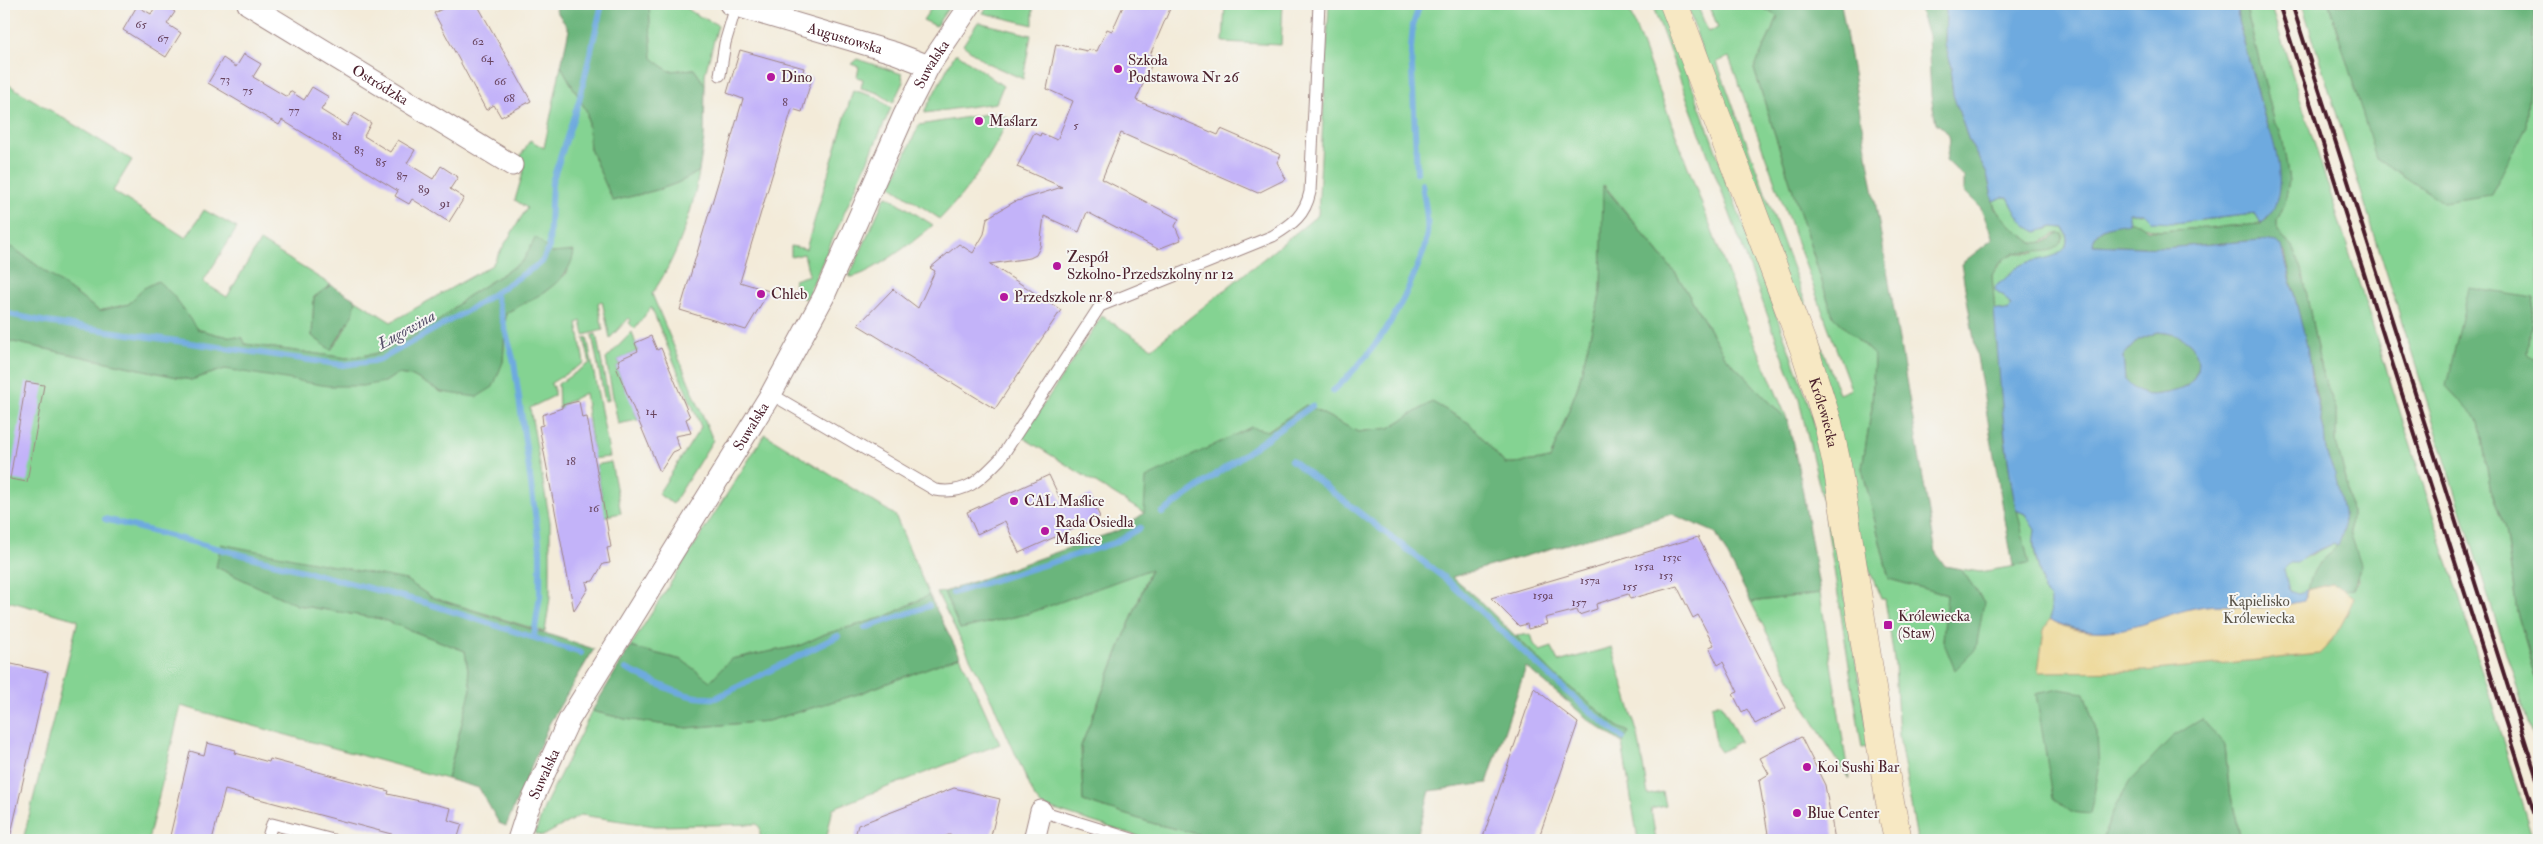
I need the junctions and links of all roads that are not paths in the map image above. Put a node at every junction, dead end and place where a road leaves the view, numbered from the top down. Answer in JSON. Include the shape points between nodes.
{"nodes":[{"id":1,"x":248,"y":4,"type":"edge"},
{"id":2,"x":971,"y":4,"type":"edge"},
{"id":3,"x":1319,"y":4,"type":"edge"},
{"id":4,"x":1674,"y":4,"type":"edge"},
{"id":5,"x":733,"y":5,"type":"edge"},
{"id":6,"x":929,"y":66,"type":"junction"},
{"id":7,"x":720,"y":75,"type":"dead end"},
{"id":8,"x":512,"y":165,"type":"dead end"},
{"id":9,"x":771,"y":394,"type":"junction"},
{"id":10,"x":1041,"y":811,"type":"joint"},
{"id":11,"x":267,"y":840,"type":"edge"},
{"id":12,"x":333,"y":840,"type":"edge"},
{"id":13,"x":518,"y":840,"type":"edge"},
{"id":14,"x":1034,"y":840,"type":"edge"},
{"id":15,"x":1135,"y":840,"type":"edge"},
{"id":16,"x":1898,"y":840,"type":"edge"}],
"edges":[{"from":1,"to":8,"type":"street","name":"Ostródzka"},
{"from":2,"to":6,"type":"street","name":"Suwalska"},
{"from":3,"to":9,"type":"lane","via":[[1307,208],[1290,226],[1273,236],[1100,306],[1000,459],[982,478],[958,491],[935,490]]},
{"from":4,"to":16,"type":"street","name":"Królewiecka","via":[[1805,350],[1828,423]]},
{"from":5,"to":6,"type":"street","name":"Augustowska"},
{"from":5,"to":7,"type":"lane"},
{"from":6,"to":9,"type":"street","name":"Suwalska","via":[[824,296]]},
{"from":9,"to":13,"type":"street","name":"Suwalska","via":[[568,720],[528,809]]},
{"from":10,"to":14,"type":"street"},
{"from":10,"to":15,"type":"lane"},
{"from":11,"to":12,"type":"lane","via":[[272,824]]}]}
